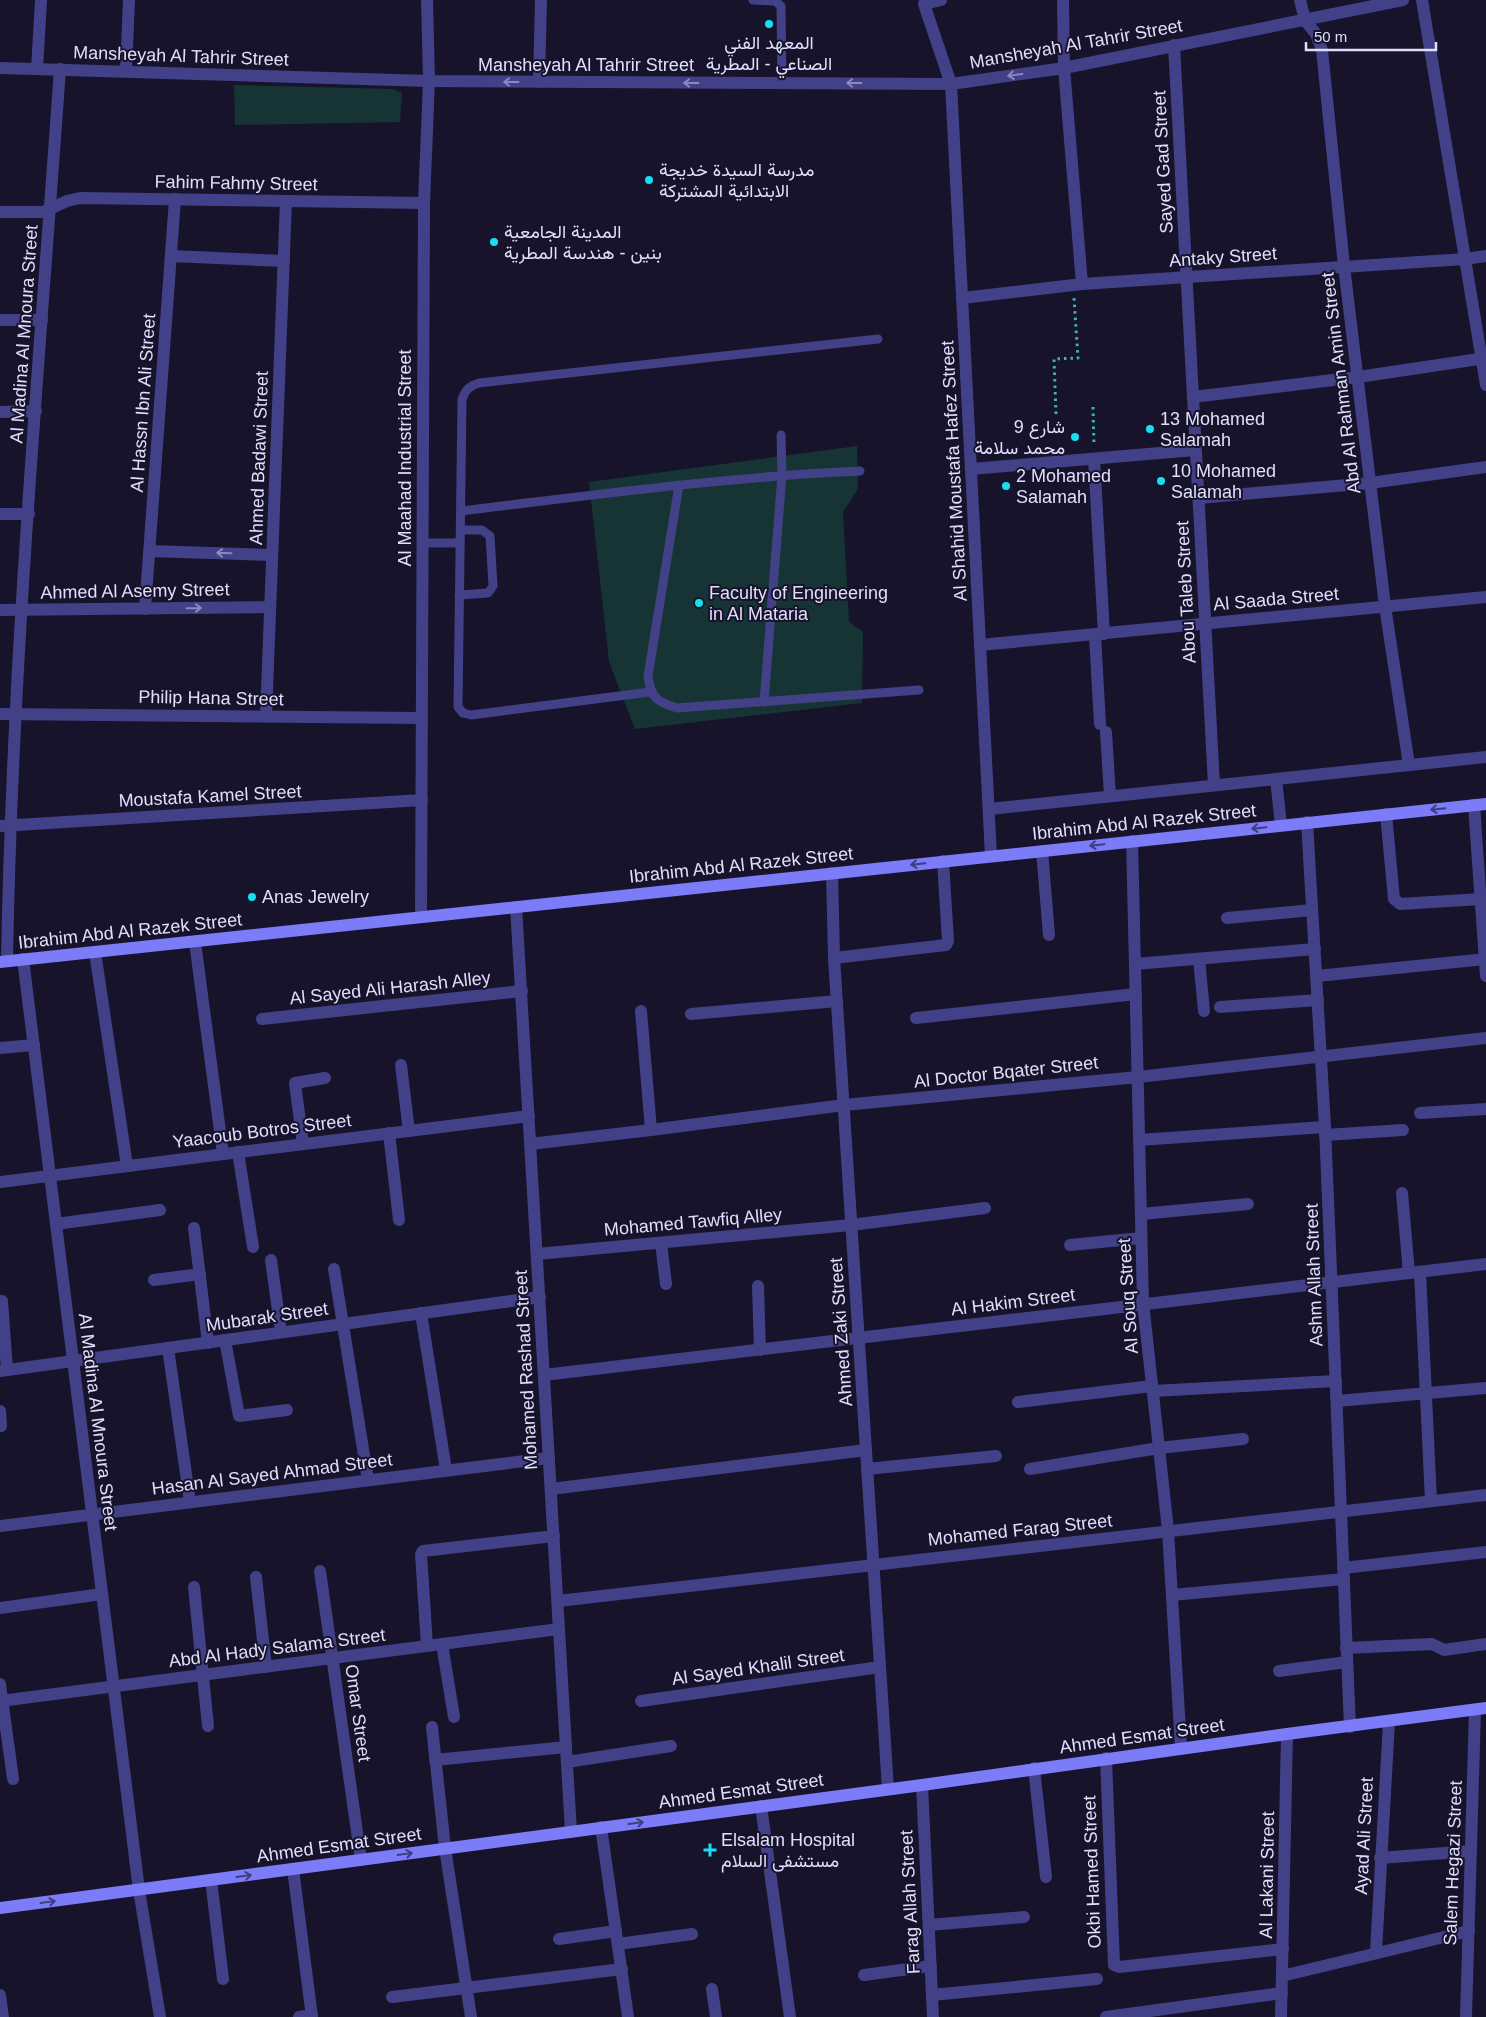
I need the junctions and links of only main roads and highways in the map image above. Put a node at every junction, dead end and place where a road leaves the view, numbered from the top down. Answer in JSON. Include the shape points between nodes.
{"nodes":[{"id":1,"x":1480,"y":804,"type":"edge"},
{"id":2,"x":3,"y":962,"type":"edge"},
{"id":3,"x":1480,"y":1709,"type":"edge"},
{"id":4,"x":0,"y":1908,"type":"edge"}],
"edges":[{"from":1,"to":2,"type":"main road","name":"Ibrahim Abd Al Razek Street","one_way":true},
{"from":4,"to":3,"type":"main road","name":"Ahmed Esmat Street","one_way":true}]}
